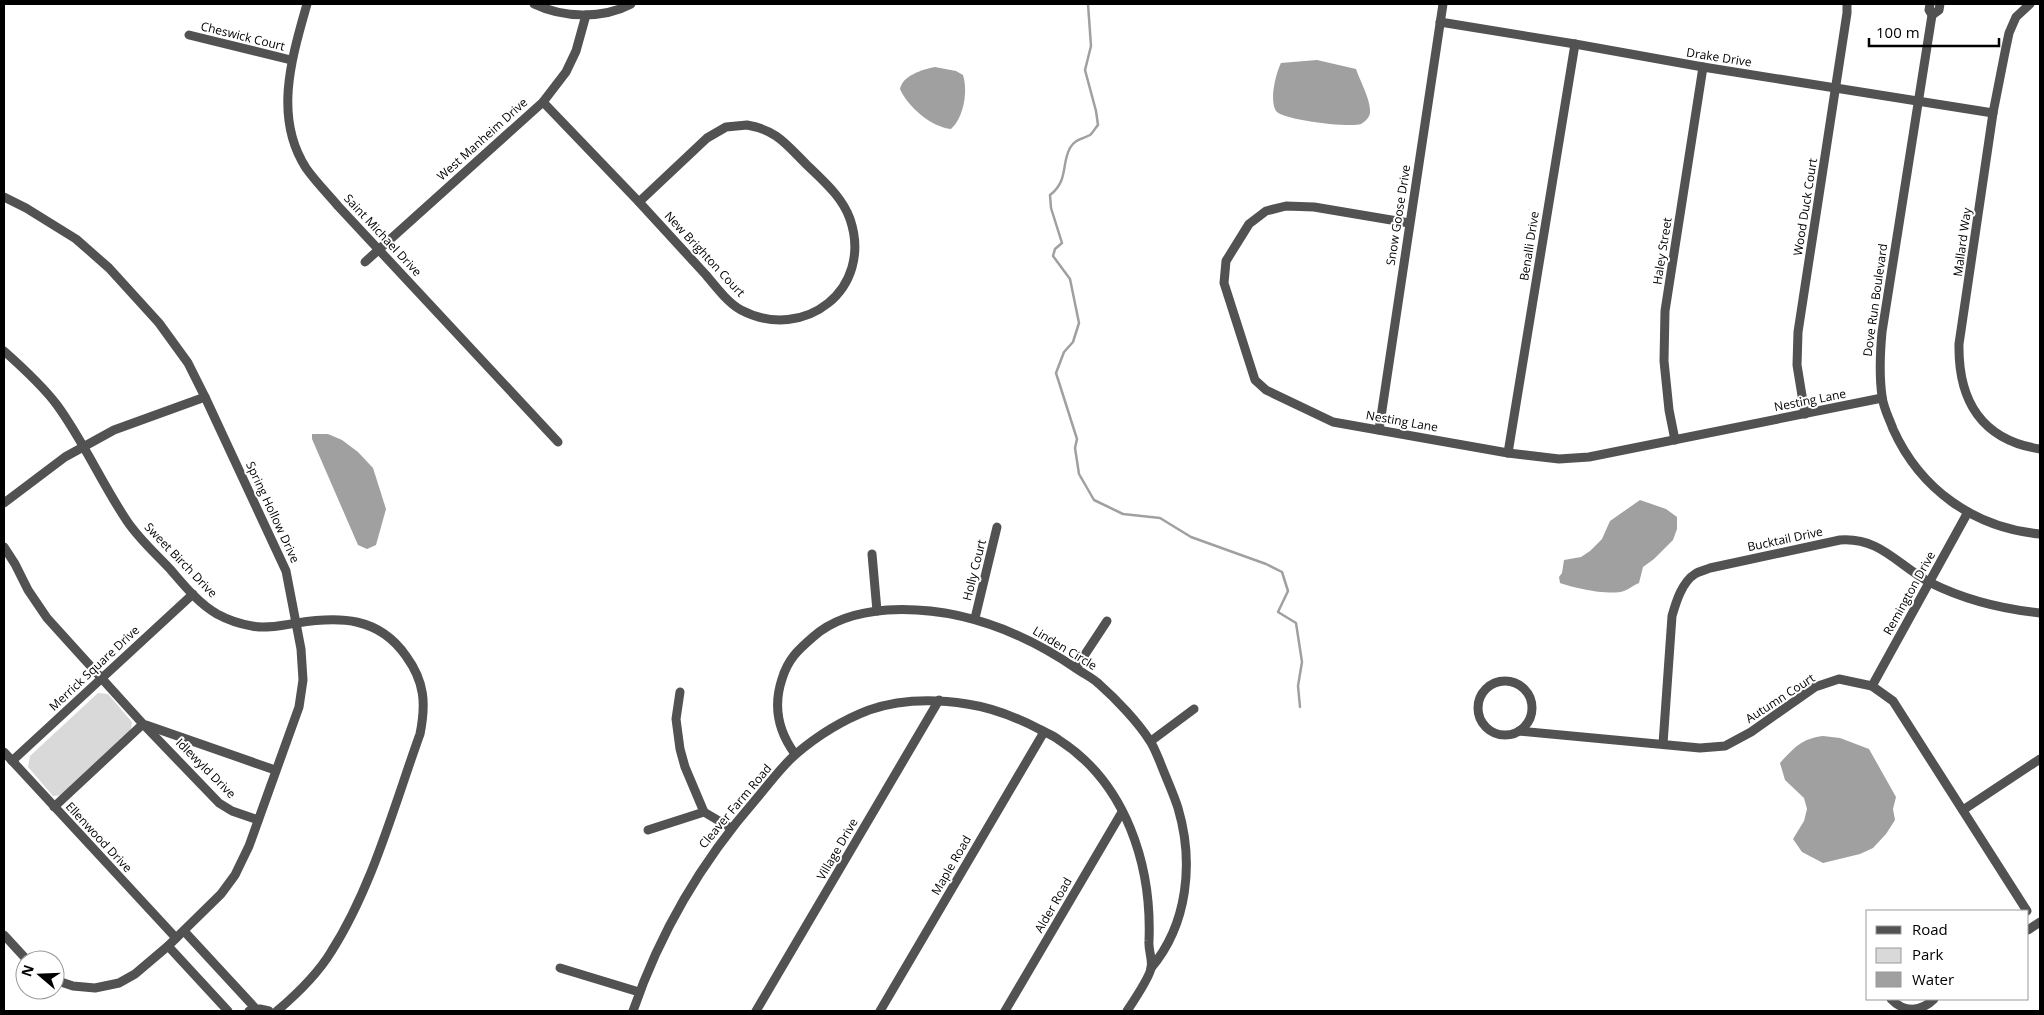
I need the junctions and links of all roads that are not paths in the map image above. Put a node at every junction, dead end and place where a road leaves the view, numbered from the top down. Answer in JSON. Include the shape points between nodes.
{"nodes":[{"id":1,"x":307,"y":4,"type":"edge"},
{"id":2,"x":534,"y":4,"type":"edge"},
{"id":3,"x":631,"y":4,"type":"edge"},
{"id":4,"x":1443,"y":4,"type":"edge"},
{"id":5,"x":1847,"y":4,"type":"edge"},
{"id":6,"x":1930,"y":4,"type":"edge"},
{"id":7,"x":1940,"y":4,"type":"edge"},
{"id":8,"x":2030,"y":4,"type":"edge"},
{"id":9,"x":586,"y":14,"type":"junction"},
{"id":10,"x":1932,"y":15,"type":"junction"},
{"id":11,"x":1440,"y":22,"type":"junction"},
{"id":12,"x":189,"y":35,"type":"dead end"},
{"id":13,"x":1575,"y":44,"type":"junction"},
{"id":14,"x":291,"y":60,"type":"junction"},
{"id":15,"x":1703,"y":67,"type":"junction"},
{"id":16,"x":1836,"y":88,"type":"junction"},
{"id":17,"x":1918,"y":100,"type":"junction"},
{"id":18,"x":542,"y":102,"type":"junction"},
{"id":19,"x":1994,"y":113,"type":"junction"},
{"id":20,"x":4,"y":197,"type":"edge"},
{"id":21,"x":639,"y":202,"type":"junction"},
{"id":22,"x":1409,"y":223,"type":"junction"},
{"id":23,"x":379,"y":248,"type":"junction"},
{"id":24,"x":365,"y":262,"type":"dead end"},
{"id":25,"x":4,"y":351,"type":"edge"},
{"id":26,"x":205,"y":397,"type":"junction"},
{"id":27,"x":1882,"y":398,"type":"junction"},
{"id":28,"x":1805,"y":414,"type":"junction"},
{"id":29,"x":1379,"y":430,"type":"junction"},
{"id":30,"x":1675,"y":440,"type":"junction"},
{"id":31,"x":558,"y":442,"type":"dead end"},
{"id":32,"x":84,"y":446,"type":"junction"},
{"id":33,"x":2040,"y":449,"type":"edge"},
{"id":34,"x":1508,"y":453,"type":"junction"},
{"id":35,"x":4,"y":504,"type":"edge"},
{"id":36,"x":1968,"y":512,"type":"junction"},
{"id":37,"x":998,"y":527,"type":"dead end"},
{"id":38,"x":2040,"y":534,"type":"edge"},
{"id":39,"x":4,"y":547,"type":"edge"},
{"id":40,"x":872,"y":554,"type":"dead end"},
{"id":41,"x":1930,"y":582,"type":"junction"},
{"id":42,"x":193,"y":594,"type":"junction"},
{"id":43,"x":878,"y":611,"type":"junction"},
{"id":44,"x":2040,"y":613,"type":"edge"},
{"id":45,"x":975,"y":618,"type":"junction"},
{"id":46,"x":1107,"y":621,"type":"dead end"},
{"id":47,"x":297,"y":623,"type":"junction"},
{"id":48,"x":1076,"y":668,"type":"junction"},
{"id":49,"x":103,"y":678,"type":"junction"},
{"id":50,"x":1872,"y":686,"type":"junction"},
{"id":51,"x":680,"y":692,"type":"dead end"},
{"id":52,"x":939,"y":700,"type":"junction"},
{"id":53,"x":1194,"y":709,"type":"dead end"},
{"id":54,"x":143,"y":724,"type":"junction"},
{"id":55,"x":1519,"y":731,"type":"junction"},
{"id":56,"x":1044,"y":732,"type":"junction"},
{"id":57,"x":1151,"y":742,"type":"junction"},
{"id":58,"x":1663,"y":744,"type":"junction"},
{"id":59,"x":4,"y":752,"type":"edge"},
{"id":60,"x":795,"y":754,"type":"junction"},
{"id":61,"x":2040,"y":759,"type":"edge"},
{"id":62,"x":12,"y":761,"type":"junction"},
{"id":63,"x":275,"y":770,"type":"junction"},
{"id":64,"x":54,"y":806,"type":"junction"},
{"id":65,"x":1963,"y":810,"type":"junction"},
{"id":66,"x":704,"y":812,"type":"junction"},
{"id":67,"x":1122,"y":812,"type":"junction"},
{"id":68,"x":258,"y":820,"type":"junction"},
{"id":69,"x":731,"y":828,"type":"junction"},
{"id":70,"x":648,"y":830,"type":"dead end"},
{"id":71,"x":2026,"y":910,"type":"edge"},
{"id":72,"x":184,"y":931,"type":"junction"},
{"id":73,"x":4,"y":935,"type":"edge"},
{"id":74,"x":176,"y":938,"type":"junction"},
{"id":75,"x":168,"y":946,"type":"junction"},
{"id":76,"x":18,"y":950,"type":"edge"},
{"id":77,"x":560,"y":968,"type":"dead end"},
{"id":78,"x":1151,"y":968,"type":"junction"},
{"id":79,"x":65,"y":983,"type":"edge"},
{"id":80,"x":639,"y":992,"type":"junction"},
{"id":81,"x":1892,"y":1000,"type":"edge"},
{"id":82,"x":1933,"y":1000,"type":"edge"},
{"id":83,"x":253,"y":1010,"type":"edge"},
{"id":84,"x":228,"y":1011,"type":"edge"},
{"id":85,"x":268,"y":1011,"type":"edge"},
{"id":86,"x":277,"y":1011,"type":"edge"},
{"id":87,"x":633,"y":1011,"type":"edge"},
{"id":88,"x":756,"y":1011,"type":"edge"},
{"id":89,"x":880,"y":1011,"type":"edge"},
{"id":90,"x":1005,"y":1011,"type":"edge"},
{"id":91,"x":1129,"y":1011,"type":"edge"}],
"edges":[{"from":1,"to":14,"type":"street","name":"Saint Michael Drive"},
{"from":2,"to":9,"type":"street","via":[[563,13]]},
{"from":3,"to":9,"type":"street","via":[[607,12]]},
{"from":4,"to":11,"type":"street","name":"Snow Goose Drive"},
{"from":5,"to":16,"type":"street","name":"Wood Duck Court"},
{"from":6,"to":10,"type":"street","name":"Dove Run Boulevard"},
{"from":7,"to":10,"type":"street","name":"Dove Run Boulevard","via":[[1939,10]]},
{"from":8,"to":19,"type":"street","name":"Mallard Way","via":[[2016,17],[2009,32]]},
{"from":9,"to":18,"type":"street","name":"West Manheim Drive","via":[[576,51],[566,72]]},
{"from":10,"to":17,"type":"street","name":"Dove Run Boulevard"},
{"from":11,"to":13,"type":"street","name":"Drake Drive"},
{"from":11,"to":22,"type":"street","name":"Snow Goose Drive"},
{"from":12,"to":14,"type":"street","name":"Cheswick Court"},
{"from":13,"to":15,"type":"street","name":"Drake Drive"},
{"from":13,"to":34,"type":"street","name":"Benalli Drive"},
{"from":14,"to":23,"type":"street","name":"Saint Michael Drive","via":[[287,100],[296,148],[306,168]]},
{"from":15,"to":16,"type":"street","name":"Drake Drive"},
{"from":15,"to":30,"type":"street","name":"Haley Street","via":[[1665,311],[1664,361],[1668,410]]},
{"from":16,"to":17,"type":"street","name":"Drake Drive"},
{"from":16,"to":28,"type":"street","name":"Wood Duck Court","via":[[1798,332],[1797,365]]},
{"from":17,"to":19,"type":"street","name":"Drake Drive"},
{"from":17,"to":27,"type":"street","name":"Dove Run Boulevard","via":[[1882,332],[1879,364]]},
{"from":18,"to":21,"type":"street","name":"New Brighton Court"},
{"from":18,"to":23,"type":"street","name":"West Manheim Drive"},
{"from":19,"to":33,"type":"street","name":"Mallard Way","via":[[1959,365],[1972,409],[1991,430],[2019,444]]},
{"from":20,"to":26,"type":"street","name":"Spring Hollow Drive","via":[[76,239],[109,268],[159,322],[188,363]]},
{"from":21,"to":21,"type":"street","name":"New Brighton Court","via":[[719,290],[739,309],[758,318],[779,321],[796,318],[825,306],[850,277],[856,258],[850,218],[840,198],[780,138],[763,128],[746,125],[726,127],[707,138]]},
{"from":22,"to":29,"type":"street","name":"Snow Goose Drive"},
{"from":22,"to":29,"type":"street","name":"Nesting Lane","via":[[1314,207],[1286,206],[1266,211],[1249,224],[1226,260],[1224,283],[1255,380],[1266,390],[1333,422]]},
{"from":23,"to":24,"type":"street","name":"West Manheim Drive"},
{"from":23,"to":31,"type":"street","name":"Saint Michael Drive"},
{"from":25,"to":32,"type":"street","name":"Sweet Birch Drive","via":[[56,404]]},
{"from":26,"to":32,"type":"street","via":[[114,430]]},
{"from":26,"to":47,"type":"street","name":"Spring Hollow Drive","via":[[286,572]]},
{"from":27,"to":28,"type":"street","name":"Nesting Lane"},
{"from":27,"to":36,"type":"street","name":"Dove Run Boulevard","via":[[1902,449],[1918,470],[1955,505]]},
{"from":28,"to":30,"type":"street","name":"Nesting Lane"},
{"from":29,"to":34,"type":"street","name":"Nesting Lane"},
{"from":30,"to":34,"type":"street","name":"Nesting Lane","via":[[1589,457],[1560,459]]},
{"from":32,"to":35,"type":"street"},
{"from":32,"to":42,"type":"street","name":"Sweet Birch Drive","via":[[128,523]]},
{"from":36,"to":38,"type":"street","name":"Dove Run Boulevard","via":[[1993,524]]},
{"from":36,"to":41,"type":"street","name":"Remington Drive"},
{"from":37,"to":45,"type":"street","name":"Holly Court"},
{"from":39,"to":49,"type":"street","name":"Idlewyld Drive","via":[[47,618]]},
{"from":40,"to":43,"type":"street"},
{"from":41,"to":44,"type":"street","name":"Bucktail Drive","via":[[1959,596],[1990,605]]},
{"from":41,"to":50,"type":"street","name":"Remington Drive"},
{"from":41,"to":58,"type":"street","name":"Bucktail Drive","via":[[1883,549],[1854,539],[1710,568],[1695,574],[1677,599],[1672,616]]},
{"from":42,"to":47,"type":"street","name":"Sweet Birch Drive","via":[[216,613],[232,621],[273,627]]},
{"from":42,"to":49,"type":"street","name":"Merrick Square Drive"},
{"from":43,"to":45,"type":"street","name":"Linden Circle","via":[[945,612]]},
{"from":43,"to":60,"type":"street","name":"Linden Circle","via":[[851,616],[823,628],[787,663],[777,707],[780,727]]},
{"from":45,"to":48,"type":"street","name":"Linden Circle","via":[[1028,639]]},
{"from":46,"to":48,"type":"street"},
{"from":47,"to":63,"type":"street","name":"Spring Hollow Drive","via":[[303,680],[299,707]]},
{"from":47,"to":86,"type":"street","name":"Sweet Birch Drive","via":[[347,619],[366,624],[384,634],[400,647],[414,667],[422,691],[424,712],[420,734],[349,922],[324,961]]},
{"from":48,"to":57,"type":"street","name":"Linden Circle","via":[[1112,696]]},
{"from":49,"to":54,"type":"street","name":"Idlewyld Drive"},
{"from":49,"to":62,"type":"street","name":"Merrick Square Drive"},
{"from":50,"to":58,"type":"street","name":"Autumn Court","via":[[1839,679],[1815,687],[1725,746],[1700,748]]},
{"from":50,"to":65,"type":"street","name":"Autumn Court","via":[[1893,701]]},
{"from":51,"to":66,"type":"street","via":[[676,719],[680,749]]},
{"from":52,"to":56,"type":"street","name":"Cleaver Farm Road","via":[[985,706],[1014,716]]},
{"from":52,"to":60,"type":"street","name":"Cleaver Farm Road","via":[[870,710],[838,724]]},
{"from":52,"to":88,"type":"street","name":"Village Drive"},
{"from":53,"to":57,"type":"street"},
{"from":54,"to":63,"type":"street","name":"Idlewyld Drive"},
{"from":54,"to":64,"type":"street"},
{"from":54,"to":68,"type":"street","name":"Idlewyld Drive","via":[[219,803]]},
{"from":55,"to":55,"type":"street","name":"Autumn Court","via":[[1526,726],[1532,712],[1526,691],[1512,682],[1499,682],[1489,687],[1482,695],[1478,711],[1484,724],[1502,735]]},
{"from":55,"to":58,"type":"street","name":"Autumn Court"},
{"from":56,"to":67,"type":"street","name":"Cleaver Farm Road","via":[[1074,751],[1094,770]]},
{"from":56,"to":89,"type":"street","name":"Maple Road"},
{"from":57,"to":78,"type":"street","name":"Linden Circle","via":[[1180,816],[1187,869],[1185,892],[1173,934]]},
{"from":59,"to":62,"type":"street","name":"Ellenwood Drive"},
{"from":60,"to":69,"type":"street","name":"Cleaver Farm Road"},
{"from":61,"to":65,"type":"street"},
{"from":62,"to":64,"type":"street","name":"Ellenwood Drive"},
{"from":63,"to":68,"type":"street","name":"Spring Hollow Drive"},
{"from":64,"to":74,"type":"street","name":"Ellenwood Drive"},
{"from":65,"to":71,"type":"street","name":"Autumn Court"},
{"from":66,"to":69,"type":"street"},
{"from":66,"to":70,"type":"street"},
{"from":67,"to":78,"type":"street","name":"Cleaver Farm Road","via":[[1132,830],[1144,869]]},
{"from":67,"to":90,"type":"street","name":"Alder Road"},
{"from":68,"to":72,"type":"street","name":"Spring Hollow Drive","via":[[235,875]]},
{"from":69,"to":80,"type":"street","name":"Cleaver Farm Road","via":[[675,912]]},
{"from":72,"to":74,"type":"street","name":"Spring Hollow Drive"},
{"from":72,"to":83,"type":"street"},
{"from":73,"to":76,"type":"street"},
{"from":74,"to":75,"type":"street","name":"Spring Hollow Drive"},
{"from":75,"to":79,"type":"street","name":"Spring Hollow Drive","via":[[119,983],[95,988]]},
{"from":75,"to":84,"type":"street"},
{"from":77,"to":80,"type":"street"},
{"from":78,"to":91,"type":"street","name":"Linden Circle"},
{"from":80,"to":87,"type":"street","name":"Cleaver Farm Road"},
{"from":81,"to":82,"type":"street","via":[[1909,1009],[1918,1009]]},
{"from":83,"to":85,"type":"street"}]}
